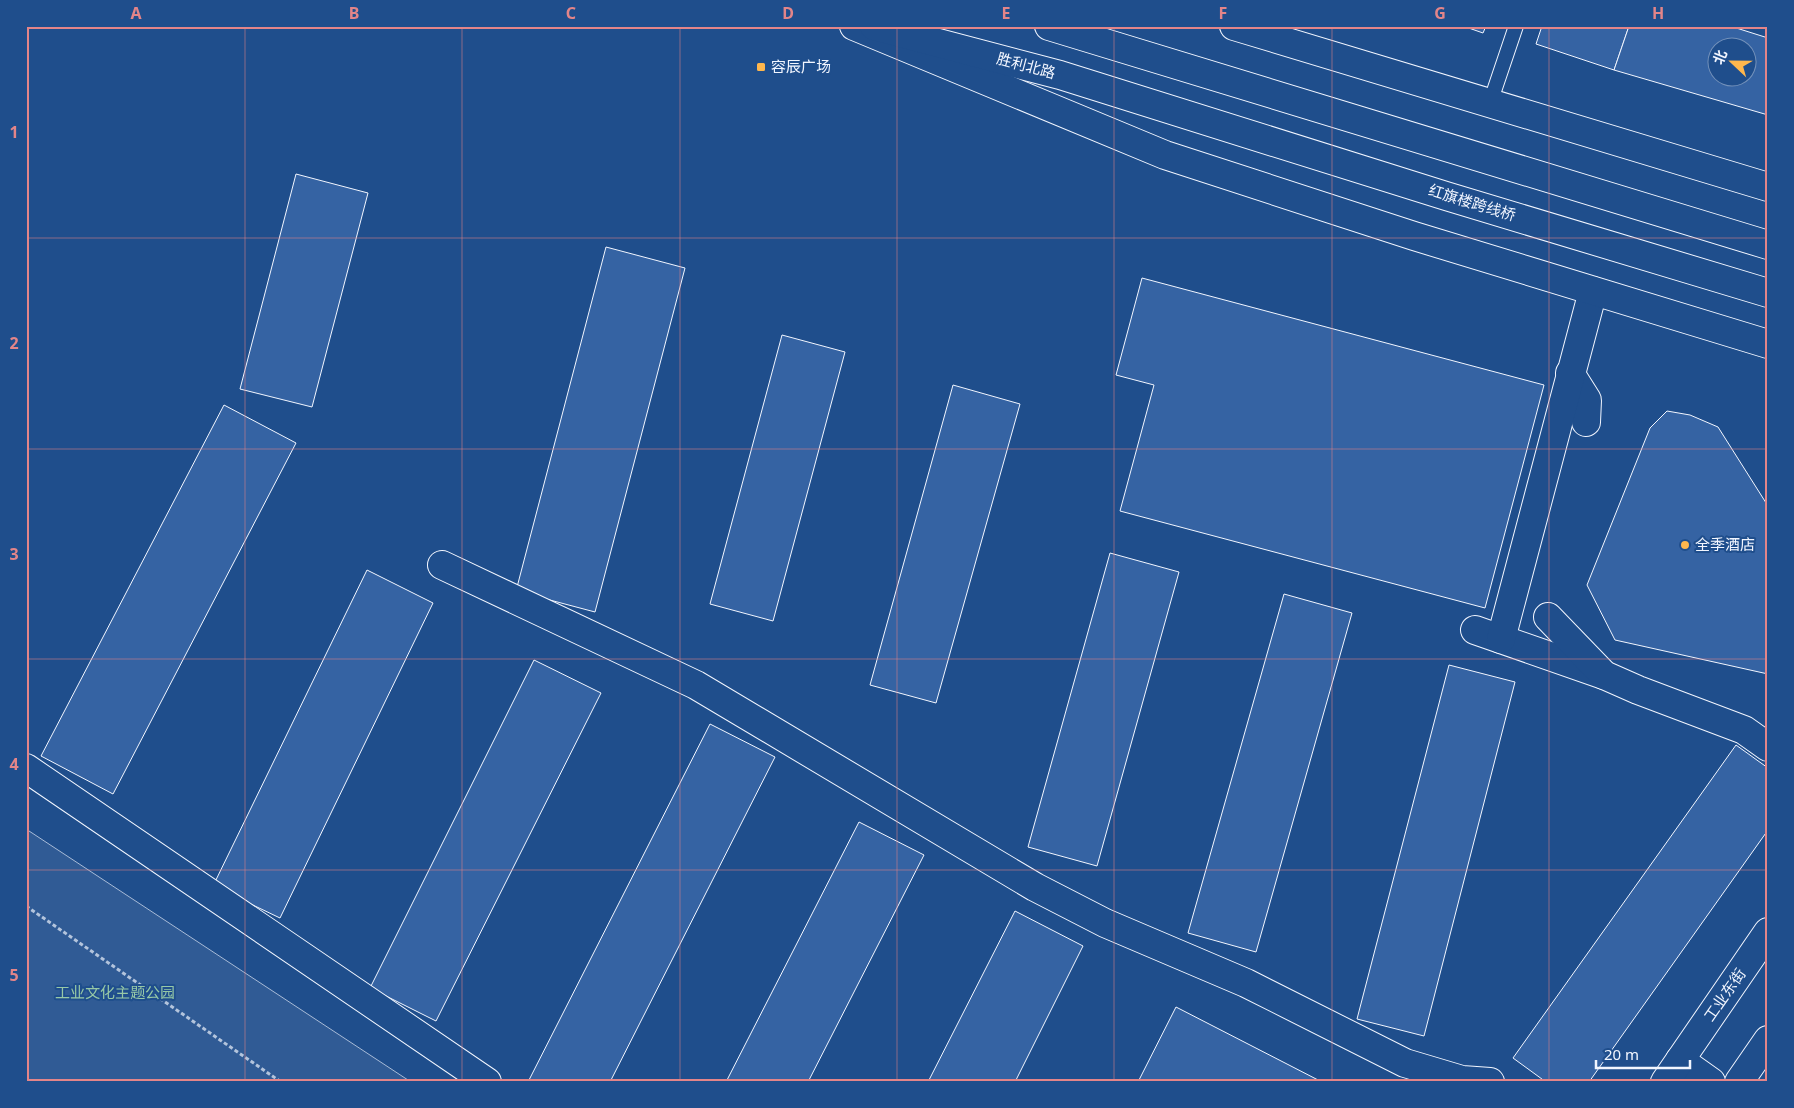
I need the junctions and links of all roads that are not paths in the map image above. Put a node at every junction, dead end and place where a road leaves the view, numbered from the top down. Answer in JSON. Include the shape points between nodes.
{"nodes":[{"id":1,"x":854,"y":26,"type":"edge"},
{"id":2,"x":874,"y":26,"type":"edge"},
{"id":3,"x":1048,"y":26,"type":"edge"},
{"id":4,"x":1234,"y":26,"type":"edge"},
{"id":5,"x":1516,"y":26,"type":"edge"},
{"id":6,"x":1490,"y":103,"type":"junction"},
{"id":7,"x":1177,"y":111,"type":"joint"},
{"id":8,"x":1768,"y":186,"type":"edge"},
{"id":9,"x":1768,"y":246,"type":"edge"},
{"id":10,"x":1593,"y":291,"type":"junction"},
{"id":11,"x":1768,"y":293,"type":"edge"},
{"id":12,"x":1768,"y":344,"type":"edge"},
{"id":13,"x":1570,"y":373,"type":"junction"},
{"id":14,"x":1586,"y":422,"type":"dead end"},
{"id":15,"x":442,"y":565,"type":"dead end"},
{"id":16,"x":1548,"y":617,"type":"dead end"},
{"id":17,"x":1475,"y":630,"type":"dead end"},
{"id":18,"x":1501,"y":639,"type":"junction"},
{"id":19,"x":1604,"y":675,"type":"junction"},
{"id":20,"x":1768,"y":747,"type":"edge"},
{"id":21,"x":26,"y":768,"type":"edge"},
{"id":22,"x":1768,"y":932,"type":"edge"},
{"id":23,"x":1768,"y":1040,"type":"edge"},
{"id":24,"x":1672,"y":1071,"type":"edge"},
{"id":25,"x":1398,"y":1073,"type":"edge"},
{"id":26,"x":487,"y":1082,"type":"edge"},
{"id":27,"x":1490,"y":1082,"type":"edge"},
{"id":28,"x":1711,"y":1082,"type":"edge"},
{"id":29,"x":1739,"y":1082,"type":"edge"}],
"edges":[{"from":1,"to":10,"type":"main road","via":[[1165,155]]},
{"from":2,"to":7,"type":"main road","name":"胜利北路","via":[[1060,75]]},
{"from":3,"to":9,"type":"main road"},
{"from":4,"to":6,"type":"main road"},
{"from":5,"to":6,"type":"lane"},
{"from":6,"to":8,"type":"main road"},
{"from":7,"to":11,"type":"main road","name":"红旗楼跨线桥"},
{"from":10,"to":12,"type":"main road"},
{"from":10,"to":13,"type":"main road"},
{"from":13,"to":14,"type":"main road","via":[[1587,400]]},
{"from":13,"to":18,"type":"main road"},
{"from":15,"to":25,"type":"main road","via":[[696,684],[1035,886],[1105,923],[1246,983]]},
{"from":16,"to":19,"type":"main road"},
{"from":17,"to":18,"type":"main road"},
{"from":18,"to":19,"type":"main road"},
{"from":19,"to":20,"type":"main road","via":[[1744,730]]},
{"from":21,"to":26,"type":"main road"},
{"from":22,"to":24,"type":"main road","name":"工业东街"},
{"from":23,"to":29,"type":"main road"},
{"from":24,"to":28,"type":"main road"},
{"from":25,"to":27,"type":"main road"}]}
